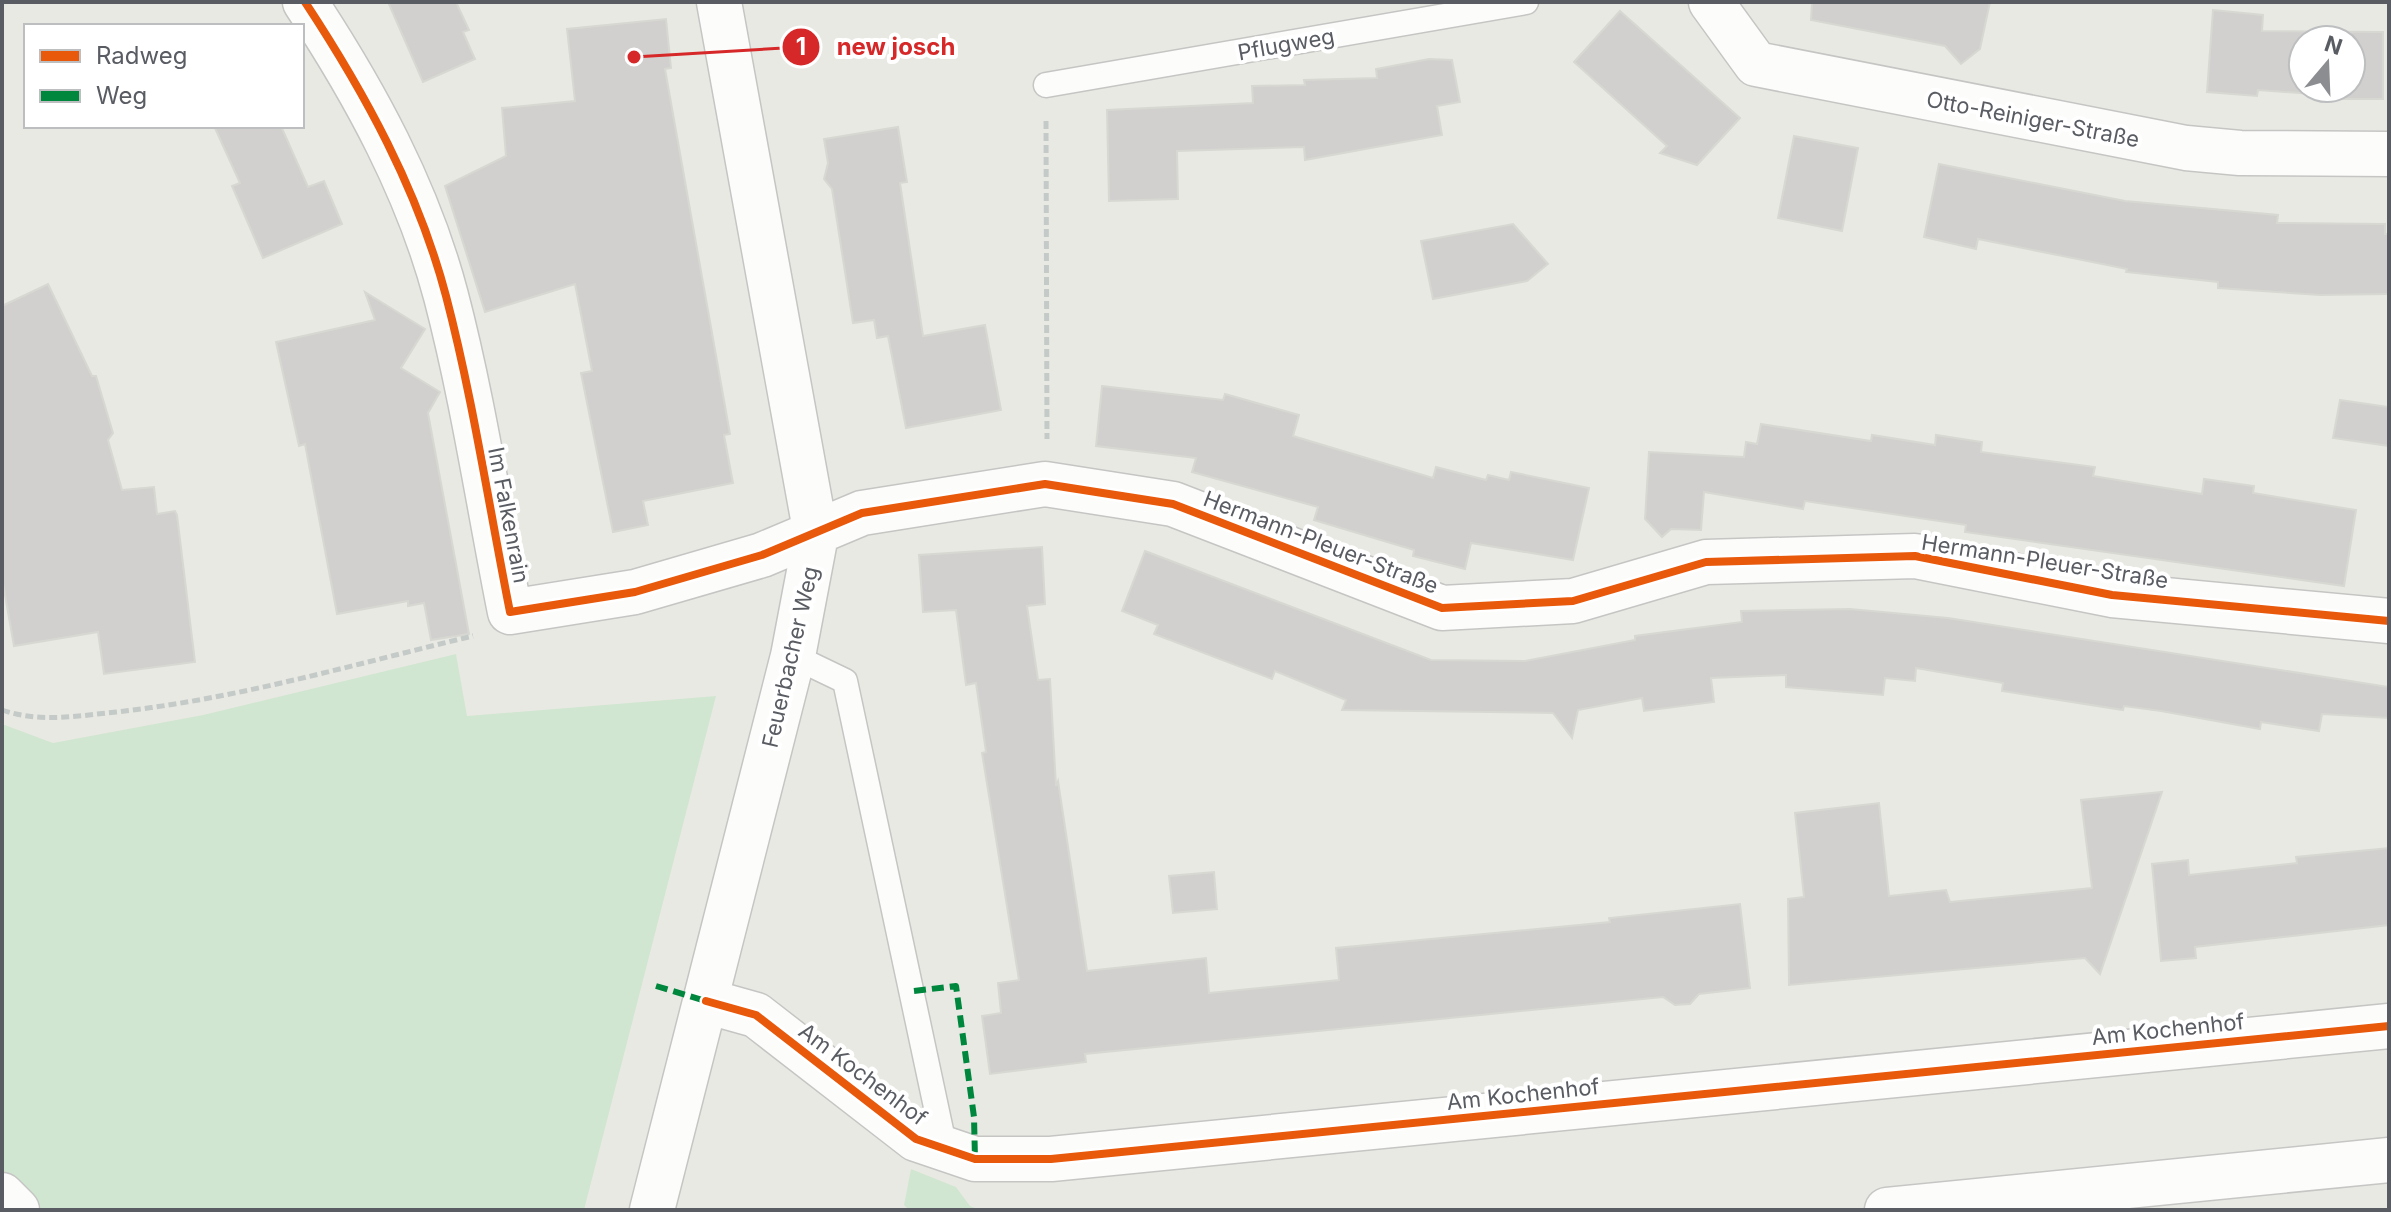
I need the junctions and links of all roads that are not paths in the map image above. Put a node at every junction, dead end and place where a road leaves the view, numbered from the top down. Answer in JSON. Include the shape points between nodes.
{"nodes":[{"id":1,"x":305,"y":2,"type":"edge"},
{"id":2,"x":719,"y":2,"type":"edge"},
{"id":3,"x":1526,"y":2,"type":"edge"},
{"id":4,"x":1711,"y":2,"type":"edge"},
{"id":5,"x":1046,"y":85,"type":"road end"},
{"id":6,"x":2389,"y":154,"type":"edge"},
{"id":7,"x":816,"y":535,"type":"junction"},
{"id":8,"x":2389,"y":621,"type":"edge"},
{"id":9,"x":793,"y":656,"type":"junction"},
{"id":10,"x":706,"y":1001,"type":"junction"},
{"id":11,"x":2389,"y":1026,"type":"edge"},
{"id":12,"x":945,"y":1149,"type":"junction"},
{"id":13,"x":2389,"y":1160,"type":"edge"},
{"id":14,"x":2,"y":1195,"type":"edge"},
{"id":15,"x":17,"y":1210,"type":"edge"},
{"id":16,"x":652,"y":1210,"type":"edge"},
{"id":17,"x":1887,"y":1210,"type":"edge"}],
"edges":[{"from":1,"to":7,"type":"street","name":"Im Falkenrain","via":[[384,134],[441,282],[510,612],[635,592]]},
{"from":2,"to":7,"type":"street","name":"Feuerbacher Weg"},
{"from":3,"to":5,"type":"lane","name":"Pflugweg"},
{"from":4,"to":6,"type":"street","name":"Otto-Reiniger-Straße","via":[[1756,64],[2186,148]]},
{"from":7,"to":8,"type":"street","name":"Hermann-Pleuer-Straße","via":[[862,513],[1045,484],[1173,504],[1442,608],[1573,601],[1706,562],[1915,556],[2112,595]]},
{"from":7,"to":9,"type":"street","name":"Feuerbacher Weg"},
{"from":9,"to":10,"type":"street","name":"Feuerbacher Weg"},
{"from":9,"to":12,"type":"lane","via":[[845,681]]},
{"from":10,"to":12,"type":"street","name":"Am Kochenhof","via":[[756,1015],[916,1139]]},
{"from":10,"to":16,"type":"street","name":"Feuerbacher Weg"},
{"from":11,"to":12,"type":"street","name":"Am Kochenhof","via":[[1051,1159],[975,1159]]},
{"from":13,"to":17,"type":"street"},
{"from":14,"to":15,"type":"street"}]}
